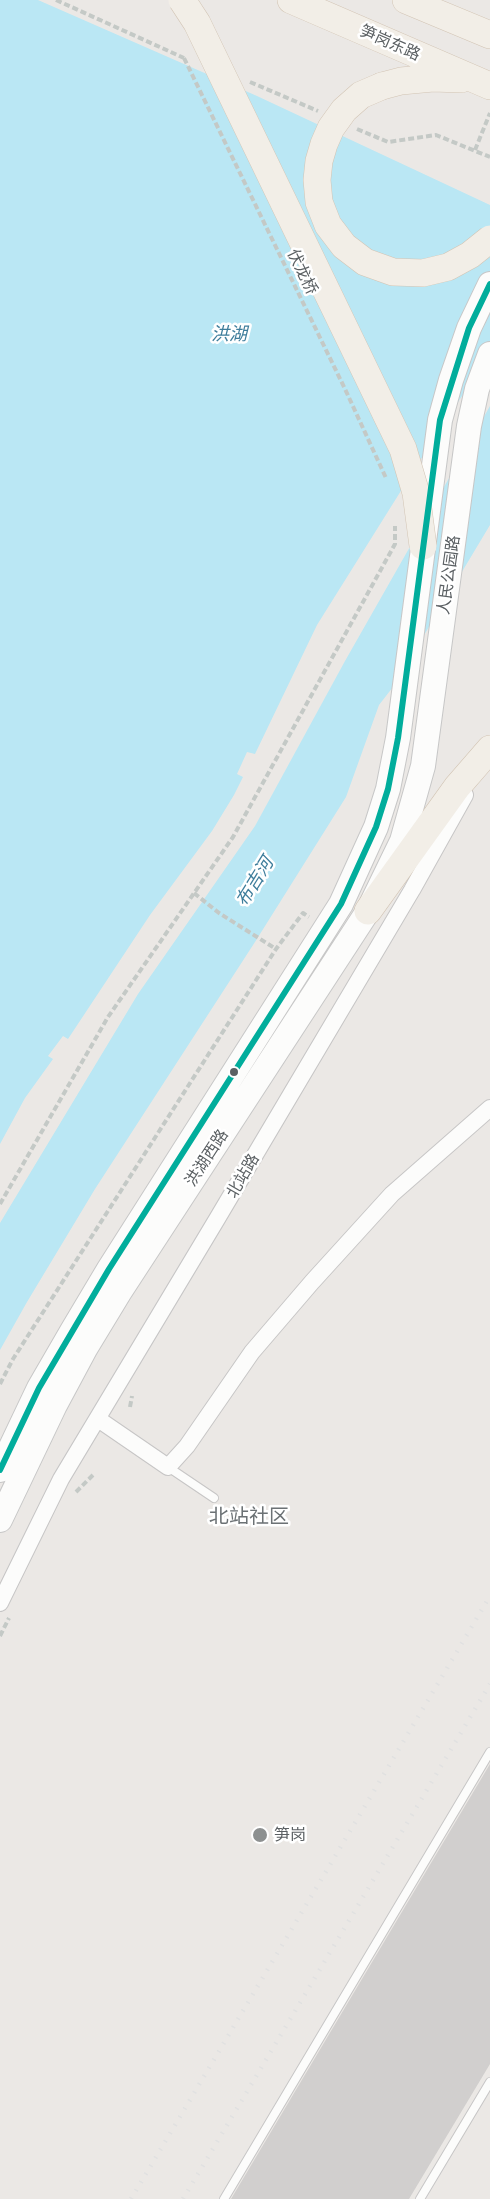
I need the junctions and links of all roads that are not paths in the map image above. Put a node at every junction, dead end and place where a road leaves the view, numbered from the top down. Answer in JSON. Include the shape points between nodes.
{"nodes":[{"id":1,"x":183,"y":0,"type":"edge"},
{"id":2,"x":291,"y":0,"type":"edge"},
{"id":3,"x":406,"y":0,"type":"edge"},
{"id":4,"x":457,"y":0,"type":"edge"},
{"id":5,"x":490,"y":29,"type":"edge"},
{"id":6,"x":490,"y":35,"type":"edge"},
{"id":7,"x":484,"y":83,"type":"edge"},
{"id":8,"x":490,"y":239,"type":"edge"},
{"id":9,"x":490,"y":284,"type":"edge"},
{"id":10,"x":490,"y":354,"type":"edge"},
{"id":11,"x":423,"y":546,"type":"junction"},
{"id":12,"x":490,"y":750,"type":"edge"},
{"id":13,"x":388,"y":789,"type":"joint"},
{"id":14,"x":415,"y":797,"type":"joint"},
{"id":15,"x":368,"y":911,"type":"junction"},
{"id":16,"x":490,"y":1108,"type":"edge"},
{"id":17,"x":98,"y":1419,"type":"junction"},
{"id":18,"x":168,"y":1467,"type":"junction"},
{"id":19,"x":0,"y":1470,"type":"edge"},
{"id":20,"x":214,"y":1498,"type":"dead end"},
{"id":21,"x":0,"y":1520,"type":"edge"},
{"id":22,"x":0,"y":1603,"type":"edge"},
{"id":23,"x":490,"y":1752,"type":"edge"},
{"id":24,"x":490,"y":2082,"type":"edge"},
{"id":25,"x":224,"y":2199,"type":"edge"},
{"id":26,"x":420,"y":2199,"type":"edge"}],
"edges":[{"from":1,"to":11,"type":"main road","bridge":true,"via":[[403,448],[416,493]]},
{"from":2,"to":7,"type":"main road","name":"笋岗东路"},
{"from":3,"to":6,"type":"main road"},
{"from":4,"to":5,"type":"main road"},
{"from":7,"to":8,"type":"main road","bridge":true,"via":[[433,78],[401,81],[361,95],[331,128],[319,161],[317,180],[319,202],[328,225],[344,246],[365,262],[393,272],[423,273],[448,267]]},
{"from":9,"to":11,"type":"main road","name":"人民公园路","bridge":true,"via":[[469,328],[440,420]]},
{"from":10,"to":14,"type":"main road","name":"人民公园路","via":[[469,426],[423,766]]},
{"from":11,"to":13,"type":"main road","name":"人民公园路"},
{"from":12,"to":15,"type":"main road","via":[[457,787]]},
{"from":12,"to":17,"type":"street","name":"北站路","via":[[412,890]]},
{"from":13,"to":19,"type":"main road","name":"洪湖西路","via":[[376,827],[341,904],[109,1269],[39,1388]]},
{"from":14,"to":15,"type":"main road","name":"洪湖西路","via":[[402,841]]},
{"from":15,"to":21,"type":"main road","name":"洪湖西路","via":[[113,1302],[55,1406]]},
{"from":16,"to":18,"type":"street","via":[[392,1194],[312,1282],[252,1352]]},
{"from":17,"to":18,"type":"street"},
{"from":17,"to":22,"type":"street","name":"北站路","via":[[61,1479]]},
{"from":18,"to":20,"type":"lane"},
{"from":23,"to":25,"type":"lane"},
{"from":24,"to":26,"type":"lane"}]}
